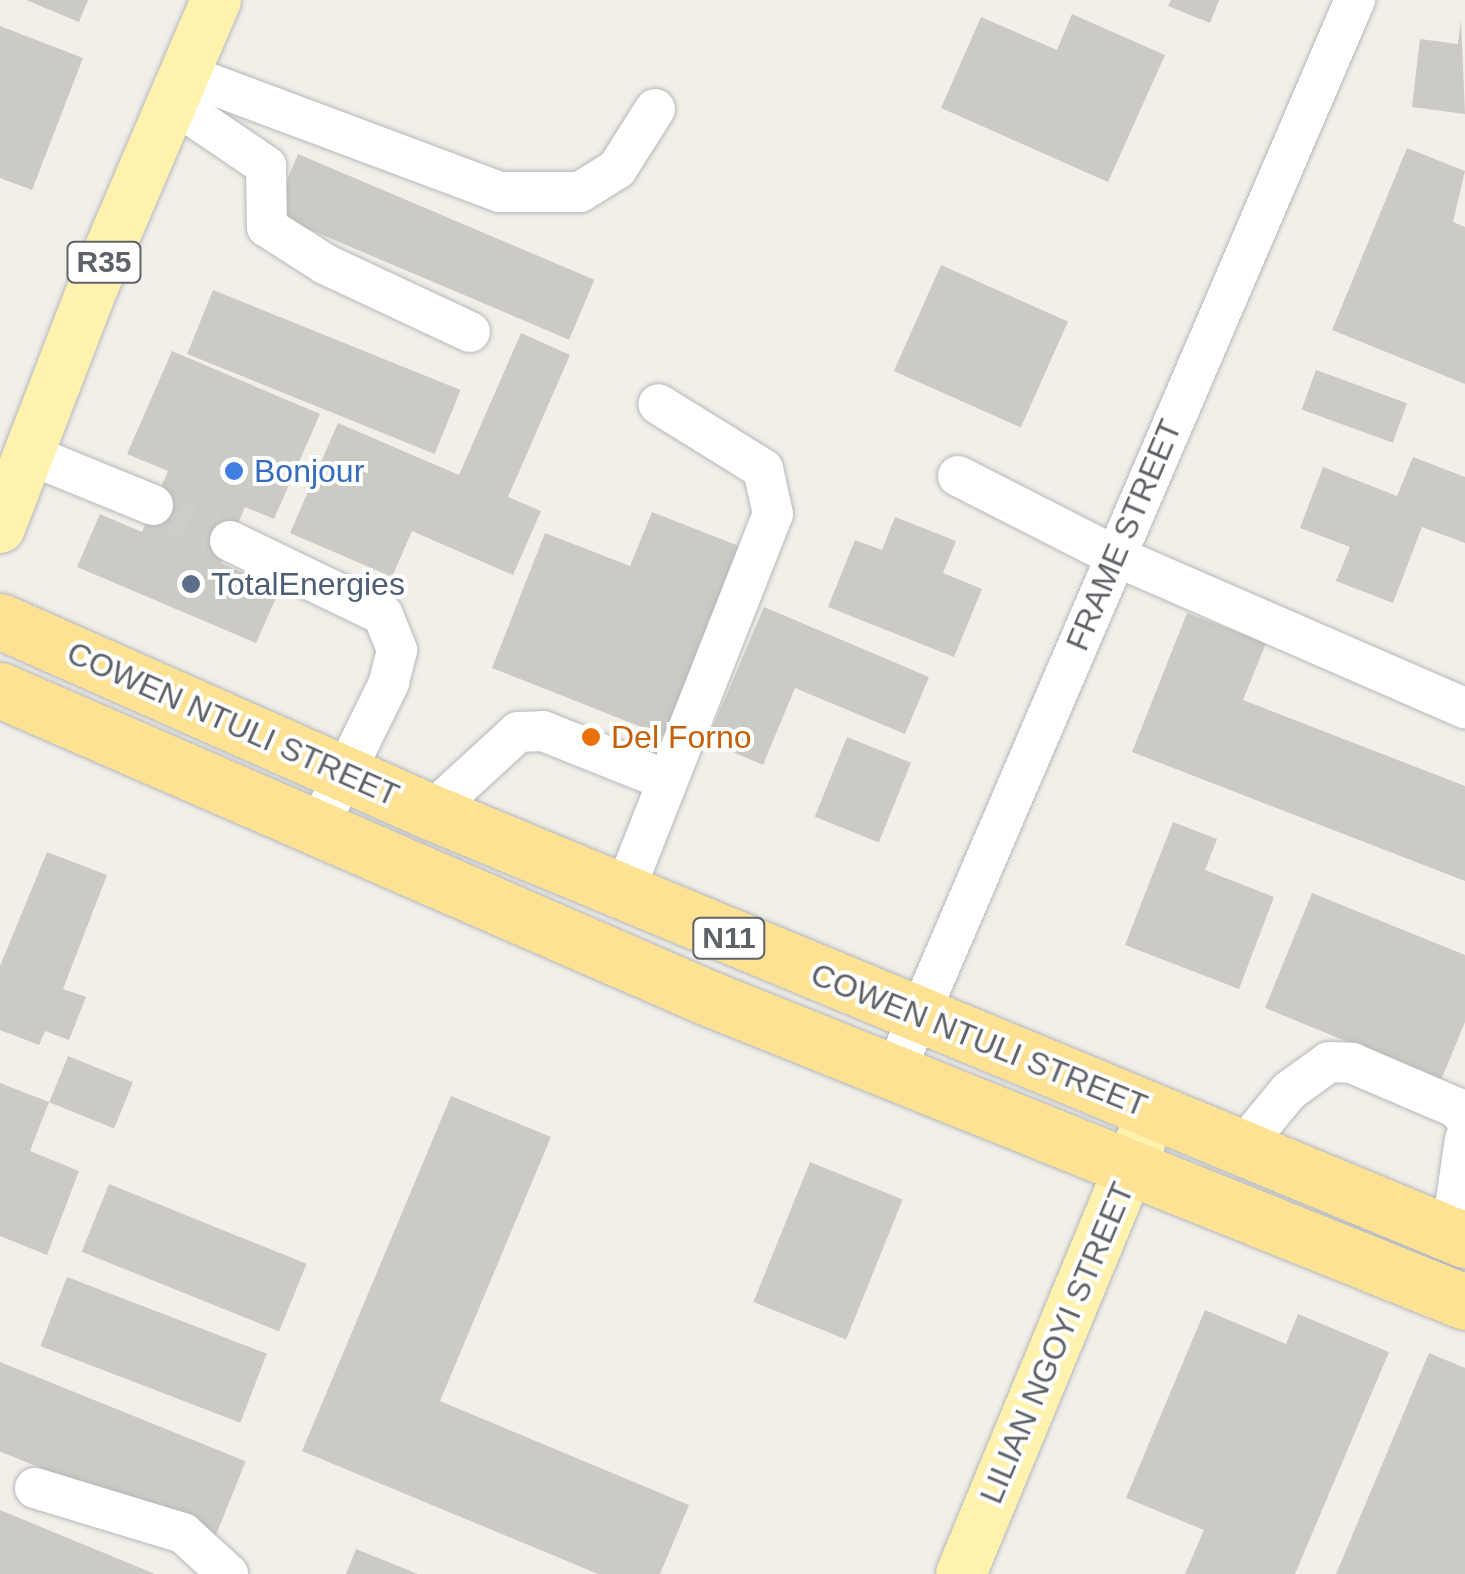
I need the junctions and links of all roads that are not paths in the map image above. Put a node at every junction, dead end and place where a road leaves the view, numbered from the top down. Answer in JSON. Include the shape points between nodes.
{"nodes":[{"id":1,"x":216,"y":0,"type":"edge"},
{"id":2,"x":1354,"y":0,"type":"edge"},
{"id":3,"x":178,"y":88,"type":"junction"},
{"id":4,"x":655,"y":109,"type":"dead end"},
{"id":5,"x":470,"y":332,"type":"dead end"},
{"id":6,"x":658,"y":404,"type":"dead end"},
{"id":7,"x":28,"y":454,"type":"junction"},
{"id":8,"x":958,"y":476,"type":"dead end"},
{"id":9,"x":153,"y":505,"type":"tunnel mouth"},
{"id":10,"x":0,"y":528,"type":"edge"},
{"id":11,"x":230,"y":541,"type":"tunnel mouth"},
{"id":12,"x":1116,"y":556,"type":"junction"},
{"id":13,"x":0,"y":620,"type":"edge"},
{"id":14,"x":0,"y":690,"type":"edge"},
{"id":15,"x":1465,"y":708,"type":"edge"},
{"id":16,"x":344,"y":773,"type":"junction"},
{"id":17,"x":666,"y":780,"type":"junction"},
{"id":18,"x":431,"y":812,"type":"junction"},
{"id":19,"x":318,"y":827,"type":"junction"},
{"id":20,"x":624,"y":892,"type":"junction"},
{"id":21,"x":917,"y":1016,"type":"junction"},
{"id":22,"x":895,"y":1071,"type":"junction"},
{"id":23,"x":1153,"y":1111,"type":"junction"},
{"id":24,"x":1465,"y":1118,"type":"edge"},
{"id":25,"x":1465,"y":1139,"type":"edge"},
{"id":26,"x":1242,"y":1148,"type":"junction"},
{"id":27,"x":1130,"y":1166,"type":"junction"},
{"id":28,"x":1458,"y":1237,"type":"edge"},
{"id":29,"x":1465,"y":1302,"type":"edge"},
{"id":30,"x":35,"y":1488,"type":"dead end"},
{"id":31,"x":228,"y":1574,"type":"edge"},
{"id":32,"x":961,"y":1574,"type":"edge"}],
"edges":[{"from":1,"to":3,"type":"main road","number":"R35"},
{"from":2,"to":12,"type":"street","name":"FRAME STREET"},
{"from":3,"to":4,"type":"street","via":[[500,192],[580,192],[617,169]]},
{"from":3,"to":5,"type":"street","via":[[266,166],[267,227],[325,264]]},
{"from":3,"to":7,"type":"main road","number":"R35"},
{"from":6,"to":17,"type":"street","via":[[763,468],[773,514]]},
{"from":7,"to":9,"type":"street"},
{"from":7,"to":10,"type":"main road","number":"R35"},
{"from":8,"to":12,"type":"street"},
{"from":11,"to":16,"type":"street","via":[[383,615],[397,650]]},
{"from":12,"to":15,"type":"street"},
{"from":12,"to":21,"type":"street","name":"FRAME STREET"},
{"from":13,"to":16,"type":"highway","name":"COWEN NTULI STREET","number":"N11"},
{"from":14,"to":19,"type":"highway","name":"COWEN NTULI STREET","number":"N11"},
{"from":16,"to":18,"type":"highway","name":"COWEN NTULI STREET","number":"N11"},
{"from":16,"to":19,"type":"street"},
{"from":17,"to":18,"type":"street","via":[[543,731],[518,732]]},
{"from":17,"to":20,"type":"street"},
{"from":18,"to":20,"type":"highway","name":"COWEN NTULI STREET","number":"N11"},
{"from":19,"to":22,"type":"highway","name":"COWEN NTULI STREET","number":"N11","via":[[706,997]]},
{"from":20,"to":21,"type":"highway","name":"COWEN NTULI STREET","number":"N11"},
{"from":21,"to":22,"type":"street","name":"FRAME STREET"},
{"from":21,"to":23,"type":"highway","name":"COWEN NTULI STREET","number":"N11"},
{"from":22,"to":27,"type":"highway","name":"COWEN NTULI STREET","number":"N11"},
{"from":23,"to":26,"type":"highway","name":"COWEN NTULI STREET","number":"N11"},
{"from":23,"to":27,"type":"main road","name":"LILIAN NGOYI STREET"},
{"from":24,"to":26,"type":"street","via":[[1457,1108],[1352,1064],[1328,1062],[1288,1091]]},
{"from":25,"to":28,"type":"street"},
{"from":26,"to":28,"type":"highway","name":"COWEN NTULI STREET","number":"N11"},
{"from":27,"to":29,"type":"highway","name":"COWEN NTULI STREET","number":"N11"},
{"from":27,"to":32,"type":"main road","name":"LILIAN NGOYI STREET"},
{"from":30,"to":31,"type":"street","via":[[183,1533]]}]}
